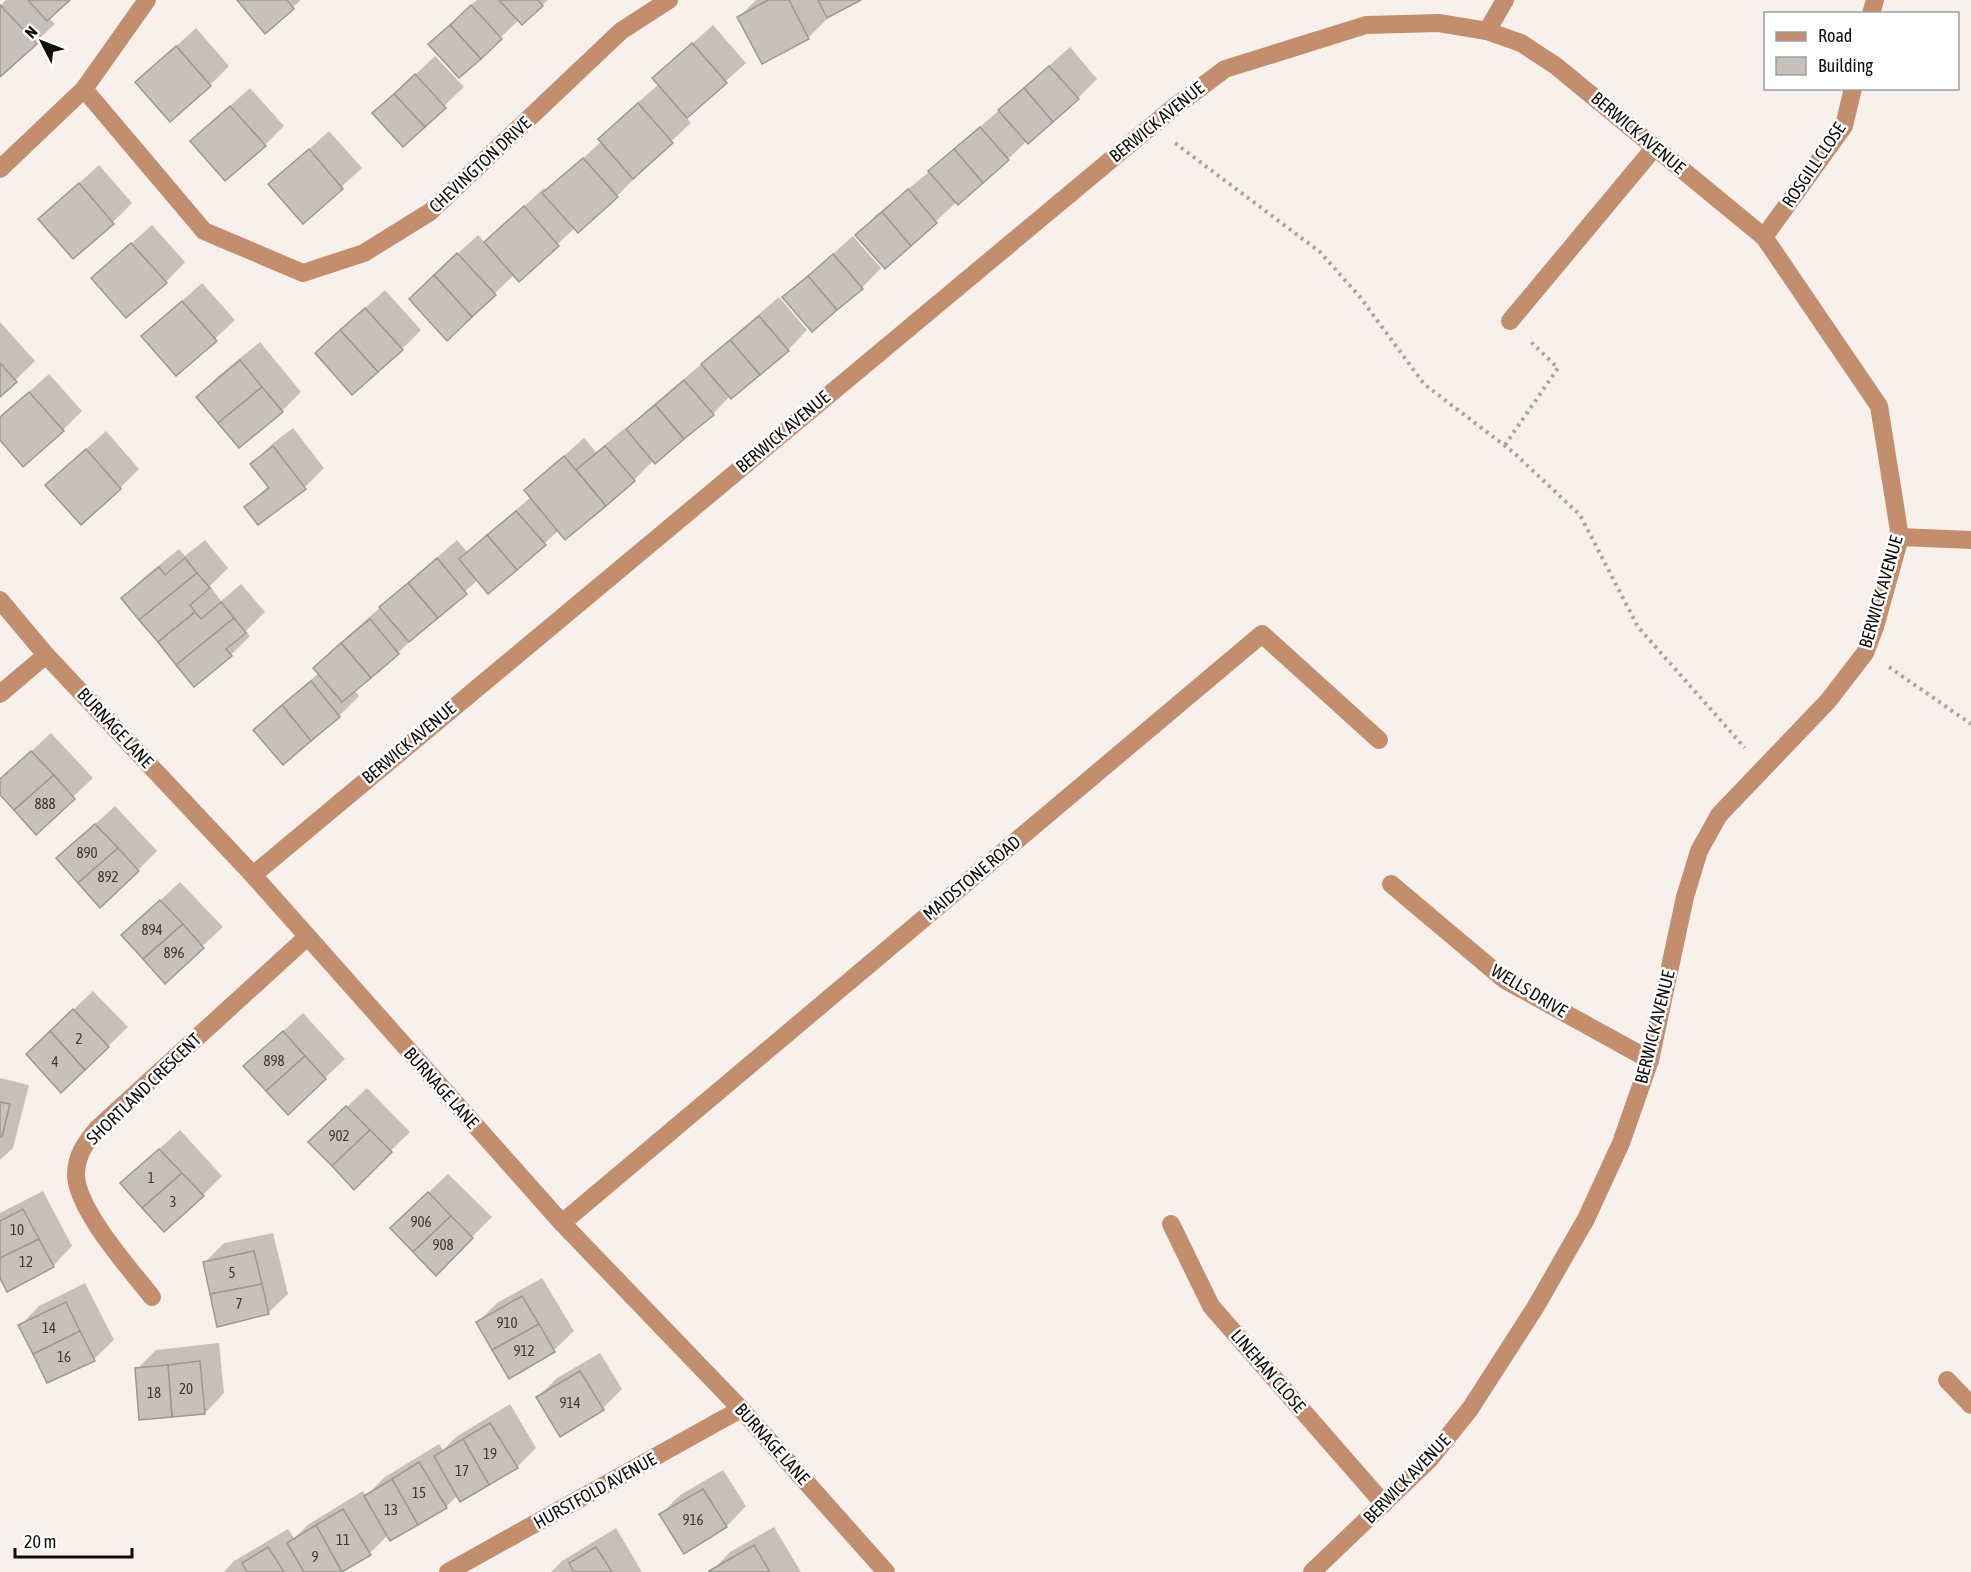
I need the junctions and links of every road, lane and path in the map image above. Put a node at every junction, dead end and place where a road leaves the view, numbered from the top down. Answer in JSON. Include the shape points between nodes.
{"nodes":[{"id":1,"x":147,"y":0,"type":"edge"},
{"id":2,"x":669,"y":0,"type":"edge"},
{"id":3,"x":1505,"y":0,"type":"edge"},
{"id":4,"x":1487,"y":31,"type":"junction"},
{"id":5,"x":84,"y":88,"type":"junction"},
{"id":6,"x":1853,"y":90,"type":"edge"},
{"id":7,"x":1152,"y":126,"type":"junction"},
{"id":8,"x":1655,"y":147,"type":"junction"},
{"id":9,"x":0,"y":169,"type":"edge"},
{"id":10,"x":1764,"y":237,"type":"junction"},
{"id":11,"x":1510,"y":321,"type":"joint"},
{"id":12,"x":1505,"y":445,"type":"junction"},
{"id":13,"x":1900,"y":537,"type":"junction"},
{"id":14,"x":1971,"y":540,"type":"edge"},
{"id":15,"x":0,"y":600,"type":"edge"},
{"id":16,"x":1865,"y":653,"type":"junction"},
{"id":17,"x":46,"y":655,"type":"junction"},
{"id":18,"x":0,"y":694,"type":"edge"},
{"id":19,"x":1971,"y":723,"type":"edge"},
{"id":20,"x":1379,"y":740,"type":"dead end"},
{"id":21,"x":1763,"y":769,"type":"junction"},
{"id":22,"x":252,"y":875,"type":"junction"},
{"id":23,"x":1391,"y":884,"type":"dead end"},
{"id":24,"x":307,"y":937,"type":"junction"},
{"id":25,"x":1650,"y":1060,"type":"junction"},
{"id":26,"x":562,"y":1223,"type":"junction"},
{"id":27,"x":1171,"y":1224,"type":"dead end"},
{"id":28,"x":152,"y":1297,"type":"dead end"},
{"id":29,"x":1947,"y":1380,"type":"dead end"},
{"id":30,"x":1971,"y":1405,"type":"edge"},
{"id":31,"x":741,"y":1409,"type":"junction"},
{"id":32,"x":1384,"y":1504,"type":"junction"},
{"id":33,"x":448,"y":1572,"type":"edge"},
{"id":34,"x":886,"y":1572,"type":"edge"},
{"id":35,"x":1312,"y":1572,"type":"edge"}],
"edges":[{"from":1,"to":5,"type":"street"},
{"from":2,"to":5,"type":"street","name":"CHEVINGTON DRIVE","via":[[621,31],[430,212],[364,253],[303,273],[204,231]]},
{"from":3,"to":4,"type":"street"},
{"from":4,"to":7,"type":"street","name":"BERWICK AVENUE","via":[[1439,23],[1365,25],[1225,69]]},
{"from":4,"to":8,"type":"street","name":"BERWICK AVENUE","via":[[1521,44],[1557,66]]},
{"from":5,"to":9,"type":"street"},
{"from":6,"to":10,"type":"street","name":"ROSGILL CLOSE","via":[[1844,126]]},
{"from":7,"to":12,"type":"path","via":[[1320,252],[1360,297],[1424,384]]},
{"from":7,"to":22,"type":"street","name":"BERWICK AVENUE"},
{"from":8,"to":10,"type":"street","name":"BERWICK AVENUE"},
{"from":8,"to":11,"type":"street"},
{"from":10,"to":13,"type":"street","name":"BERWICK AVENUE","via":[[1879,406]]},
{"from":11,"to":12,"type":"path","via":[[1558,368]]},
{"from":12,"to":21,"type":"path","via":[[1580,515],[1638,627]]},
{"from":13,"to":14,"type":"street"},
{"from":13,"to":16,"type":"street","name":"BERWICK AVENUE"},
{"from":15,"to":17,"type":"street","name":"BURNAGE LANE"},
{"from":16,"to":19,"type":"path"},
{"from":16,"to":21,"type":"street","name":"BERWICK AVENUE","via":[[1828,701]]},
{"from":17,"to":18,"type":"street"},
{"from":17,"to":22,"type":"street","name":"BURNAGE LANE"},
{"from":20,"to":26,"type":"street","name":"MAIDSTONE ROAD","via":[[1262,634]]},
{"from":21,"to":25,"type":"street","name":"BERWICK AVENUE","via":[[1719,815],[1699,851],[1685,897]]},
{"from":22,"to":24,"type":"street","name":"BURNAGE LANE"},
{"from":23,"to":25,"type":"street","name":"WELLS DRIVE","via":[[1505,980]]},
{"from":24,"to":26,"type":"street","name":"BURNAGE LANE"},
{"from":24,"to":28,"type":"street","name":"SHORTLAND CRESCENT","via":[[97,1129],[79,1156],[76,1175],[80,1192],[98,1226]]},
{"from":25,"to":32,"type":"street","name":"BERWICK AVENUE","via":[[1621,1143],[1591,1210],[1535,1308],[1470,1409],[1429,1460]]},
{"from":26,"to":31,"type":"street","name":"BURNAGE LANE"},
{"from":27,"to":32,"type":"street","name":"LINEHAN CLOSE","via":[[1211,1306]]},
{"from":29,"to":30,"type":"street"},
{"from":31,"to":33,"type":"street","name":"HURSTFOLD AVENUE"},
{"from":31,"to":34,"type":"street","name":"BURNAGE LANE"},
{"from":32,"to":35,"type":"street","name":"BERWICK AVENUE"}]}
